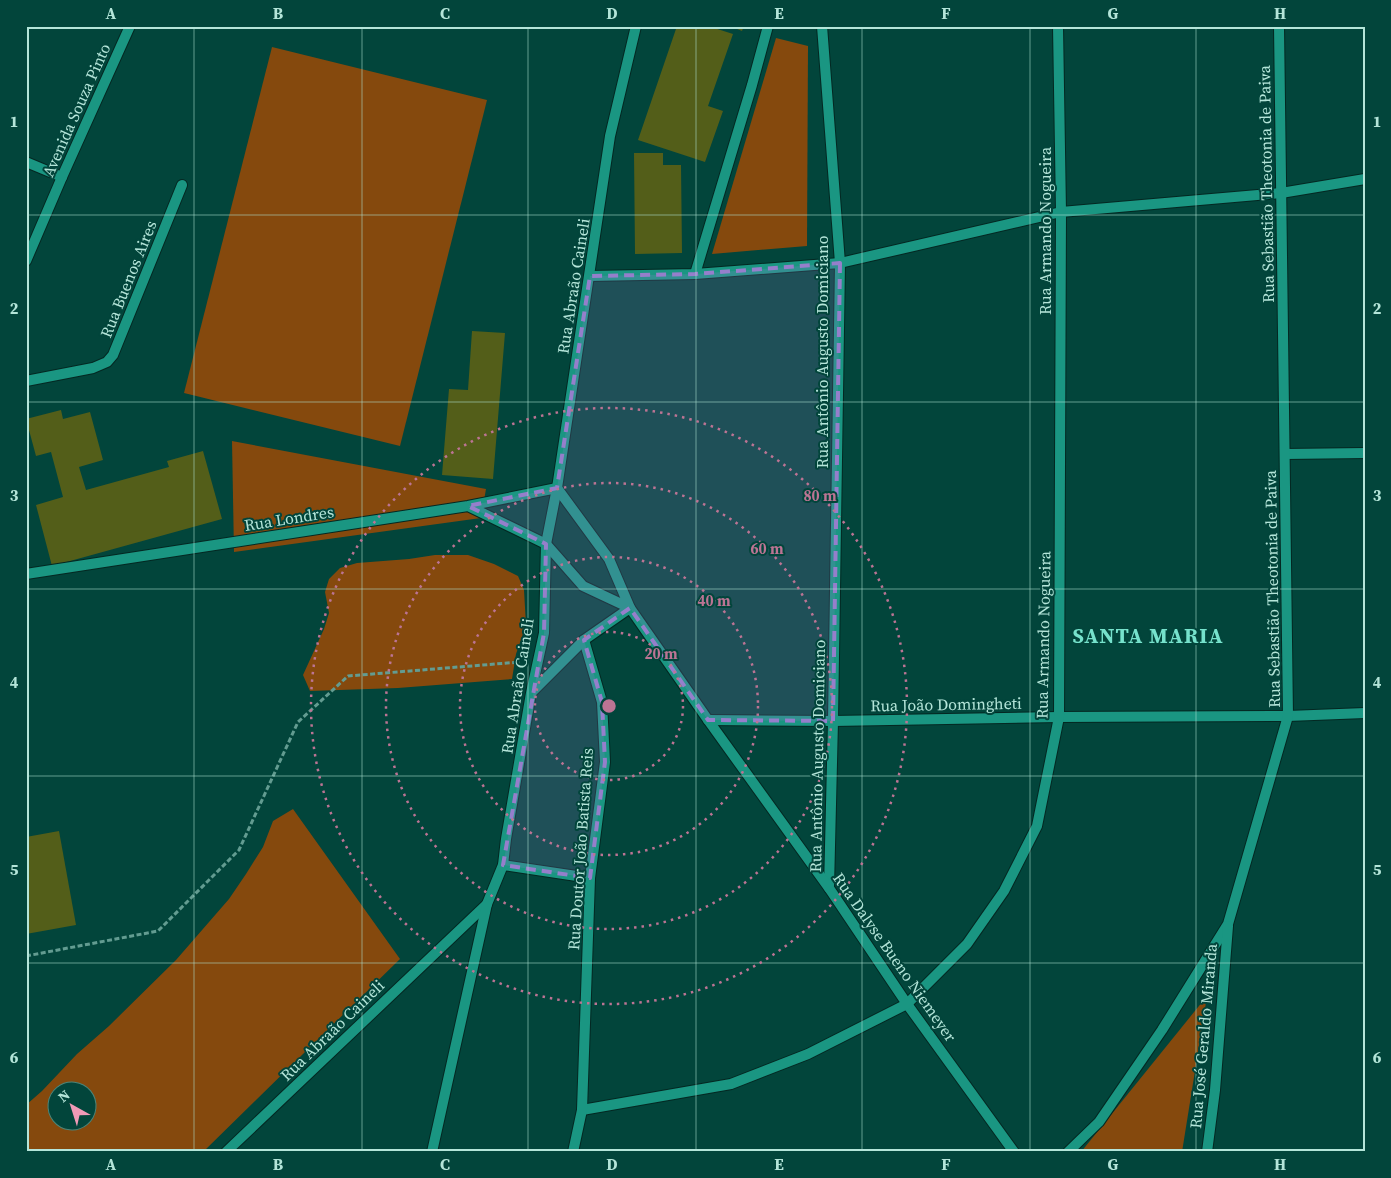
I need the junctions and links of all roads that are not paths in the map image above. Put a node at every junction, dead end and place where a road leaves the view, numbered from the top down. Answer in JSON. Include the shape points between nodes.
{"nodes":[{"id":1,"x":130,"y":26,"type":"edge"},
{"id":2,"x":636,"y":26,"type":"edge"},
{"id":3,"x":768,"y":26,"type":"edge"},
{"id":4,"x":822,"y":26,"type":"edge"},
{"id":5,"x":1058,"y":26,"type":"edge"},
{"id":6,"x":1279,"y":26,"type":"edge"},
{"id":7,"x":26,"y":162,"type":"edge"},
{"id":8,"x":62,"y":177,"type":"junction"},
{"id":9,"x":1365,"y":179,"type":"edge"},
{"id":10,"x":182,"y":185,"type":"dead end"},
{"id":11,"x":1281,"y":193,"type":"junction"},
{"id":12,"x":1061,"y":212,"type":"junction"},
{"id":13,"x":26,"y":261,"type":"edge"},
{"id":14,"x":840,"y":263,"type":"junction"},
{"id":15,"x":695,"y":274,"type":"junction"},
{"id":16,"x":590,"y":276,"type":"junction"},
{"id":17,"x":26,"y":381,"type":"edge"},
{"id":18,"x":1365,"y":453,"type":"edge"},
{"id":19,"x":1285,"y":454,"type":"junction"},
{"id":20,"x":556,"y":488,"type":"junction"},
{"id":21,"x":468,"y":506,"type":"junction"},
{"id":22,"x":546,"y":544,"type":"junction"},
{"id":23,"x":26,"y":574,"type":"edge"},
{"id":24,"x":630,"y":608,"type":"junction"},
{"id":25,"x":584,"y":640,"type":"junction"},
{"id":26,"x":532,"y":693,"type":"junction"},
{"id":27,"x":1365,"y":713,"type":"edge"},
{"id":28,"x":1288,"y":716,"type":"junction"},
{"id":29,"x":1059,"y":717,"type":"junction"},
{"id":30,"x":708,"y":720,"type":"junction"},
{"id":31,"x":833,"y":721,"type":"junction"},
{"id":32,"x":503,"y":865,"type":"junction"},
{"id":33,"x":590,"y":878,"type":"junction"},
{"id":34,"x":829,"y":888,"type":"junction"},
{"id":35,"x":487,"y":904,"type":"junction"},
{"id":36,"x":1228,"y":924,"type":"junction"},
{"id":37,"x":907,"y":1004,"type":"junction"},
{"id":38,"x":582,"y":1110,"type":"junction"},
{"id":39,"x":226,"y":1152,"type":"edge"},
{"id":40,"x":432,"y":1152,"type":"edge"},
{"id":41,"x":573,"y":1152,"type":"edge"},
{"id":42,"x":1014,"y":1152,"type":"edge"},
{"id":43,"x":1068,"y":1152,"type":"edge"},
{"id":44,"x":1207,"y":1152,"type":"edge"}],
"edges":[{"from":1,"to":8,"type":"street","name":"Avenida Souza Pinto"},
{"from":2,"to":16,"type":"street","name":"Rua Abraão Caineli","via":[[610,136]]},
{"from":3,"to":15,"type":"street"},
{"from":4,"to":14,"type":"street","name":"Rua Antônio Augusto Domiciano"},
{"from":5,"to":12,"type":"street","name":"Rua Armando Nogueira"},
{"from":6,"to":11,"type":"street","name":"Rua Sebastião Theotonia de Paiva"},
{"from":7,"to":8,"type":"street"},
{"from":8,"to":13,"type":"street","name":"Avenida Souza Pinto"},
{"from":9,"to":11,"type":"street"},
{"from":10,"to":17,"type":"street","name":"Rua Buenos Aires","via":[[113,355],[107,362],[93,368]]},
{"from":11,"to":12,"type":"street"},
{"from":11,"to":19,"type":"street","name":"Rua Sebastião Theotonia de Paiva"},
{"from":12,"to":14,"type":"street"},
{"from":12,"to":29,"type":"street","name":"Rua Armando Nogueira"},
{"from":14,"to":15,"type":"street"},
{"from":14,"to":31,"type":"street","name":"Rua Antônio Augusto Domiciano"},
{"from":15,"to":16,"type":"street"},
{"from":16,"to":20,"type":"street","name":"Rua Abraão Caineli"},
{"from":18,"to":19,"type":"street"},
{"from":19,"to":28,"type":"street","name":"Rua Sebastião Theotonia de Paiva"},
{"from":20,"to":21,"type":"street","name":"Rua Londres"},
{"from":20,"to":22,"type":"street","name":"Rua Abraão Caineli"},
{"from":20,"to":24,"type":"street","name":"Rua Dalyse Bueno Niemeyer","via":[[609,559]]},
{"from":21,"to":22,"type":"street"},
{"from":21,"to":23,"type":"street","name":"Rua Londres"},
{"from":22,"to":24,"type":"street","via":[[583,586]]},
{"from":22,"to":26,"type":"street","name":"Rua Abraão Caineli","via":[[544,633]]},
{"from":24,"to":25,"type":"street"},
{"from":24,"to":30,"type":"street","name":"Rua Dalyse Bueno Niemeyer"},
{"from":25,"to":26,"type":"street"},
{"from":25,"to":33,"type":"street","name":"Rua Doutor João Batista Reis","via":[[602,702],[605,762]]},
{"from":26,"to":32,"type":"street","name":"Rua Abraão Caineli"},
{"from":27,"to":28,"type":"street","name":"Rua João Domingheti"},
{"from":28,"to":29,"type":"street","name":"Rua João Domingheti"},
{"from":28,"to":36,"type":"street","name":"Rua Sebastião Theotonia de Paiva"},
{"from":29,"to":31,"type":"street","name":"Rua João Domingheti"},
{"from":29,"to":37,"type":"street","name":"Rua Armando Nogueira","via":[[1036,826],[1004,891],[967,944]]},
{"from":30,"to":31,"type":"street","name":"Rua João Domingheti"},
{"from":30,"to":34,"type":"street","name":"Rua Dalyse Bueno Niemeyer"},
{"from":31,"to":34,"type":"street","name":"Rua Antônio Augusto Domiciano"},
{"from":32,"to":33,"type":"street"},
{"from":32,"to":35,"type":"street","name":"Rua Abraão Caineli"},
{"from":33,"to":38,"type":"street","name":"Rua Doutor João Batista Reis"},
{"from":34,"to":37,"type":"street","name":"Rua Dalyse Bueno Niemeyer"},
{"from":35,"to":39,"type":"street","name":"Rua Abraão Caineli"},
{"from":35,"to":40,"type":"street"},
{"from":36,"to":43,"type":"street","name":"Rua Sebastião Theotonia de Paiva","via":[[1162,1030],[1099,1122]]},
{"from":36,"to":44,"type":"street","name":"Rua José Geraldo Miranda"},
{"from":37,"to":38,"type":"street","name":"Rua Armando Nogueira","via":[[808,1054],[731,1084]]},
{"from":37,"to":42,"type":"street","name":"Rua Dalyse Bueno Niemeyer"},
{"from":38,"to":41,"type":"street","name":"Rua Doutor João Batista Reis"}]}
